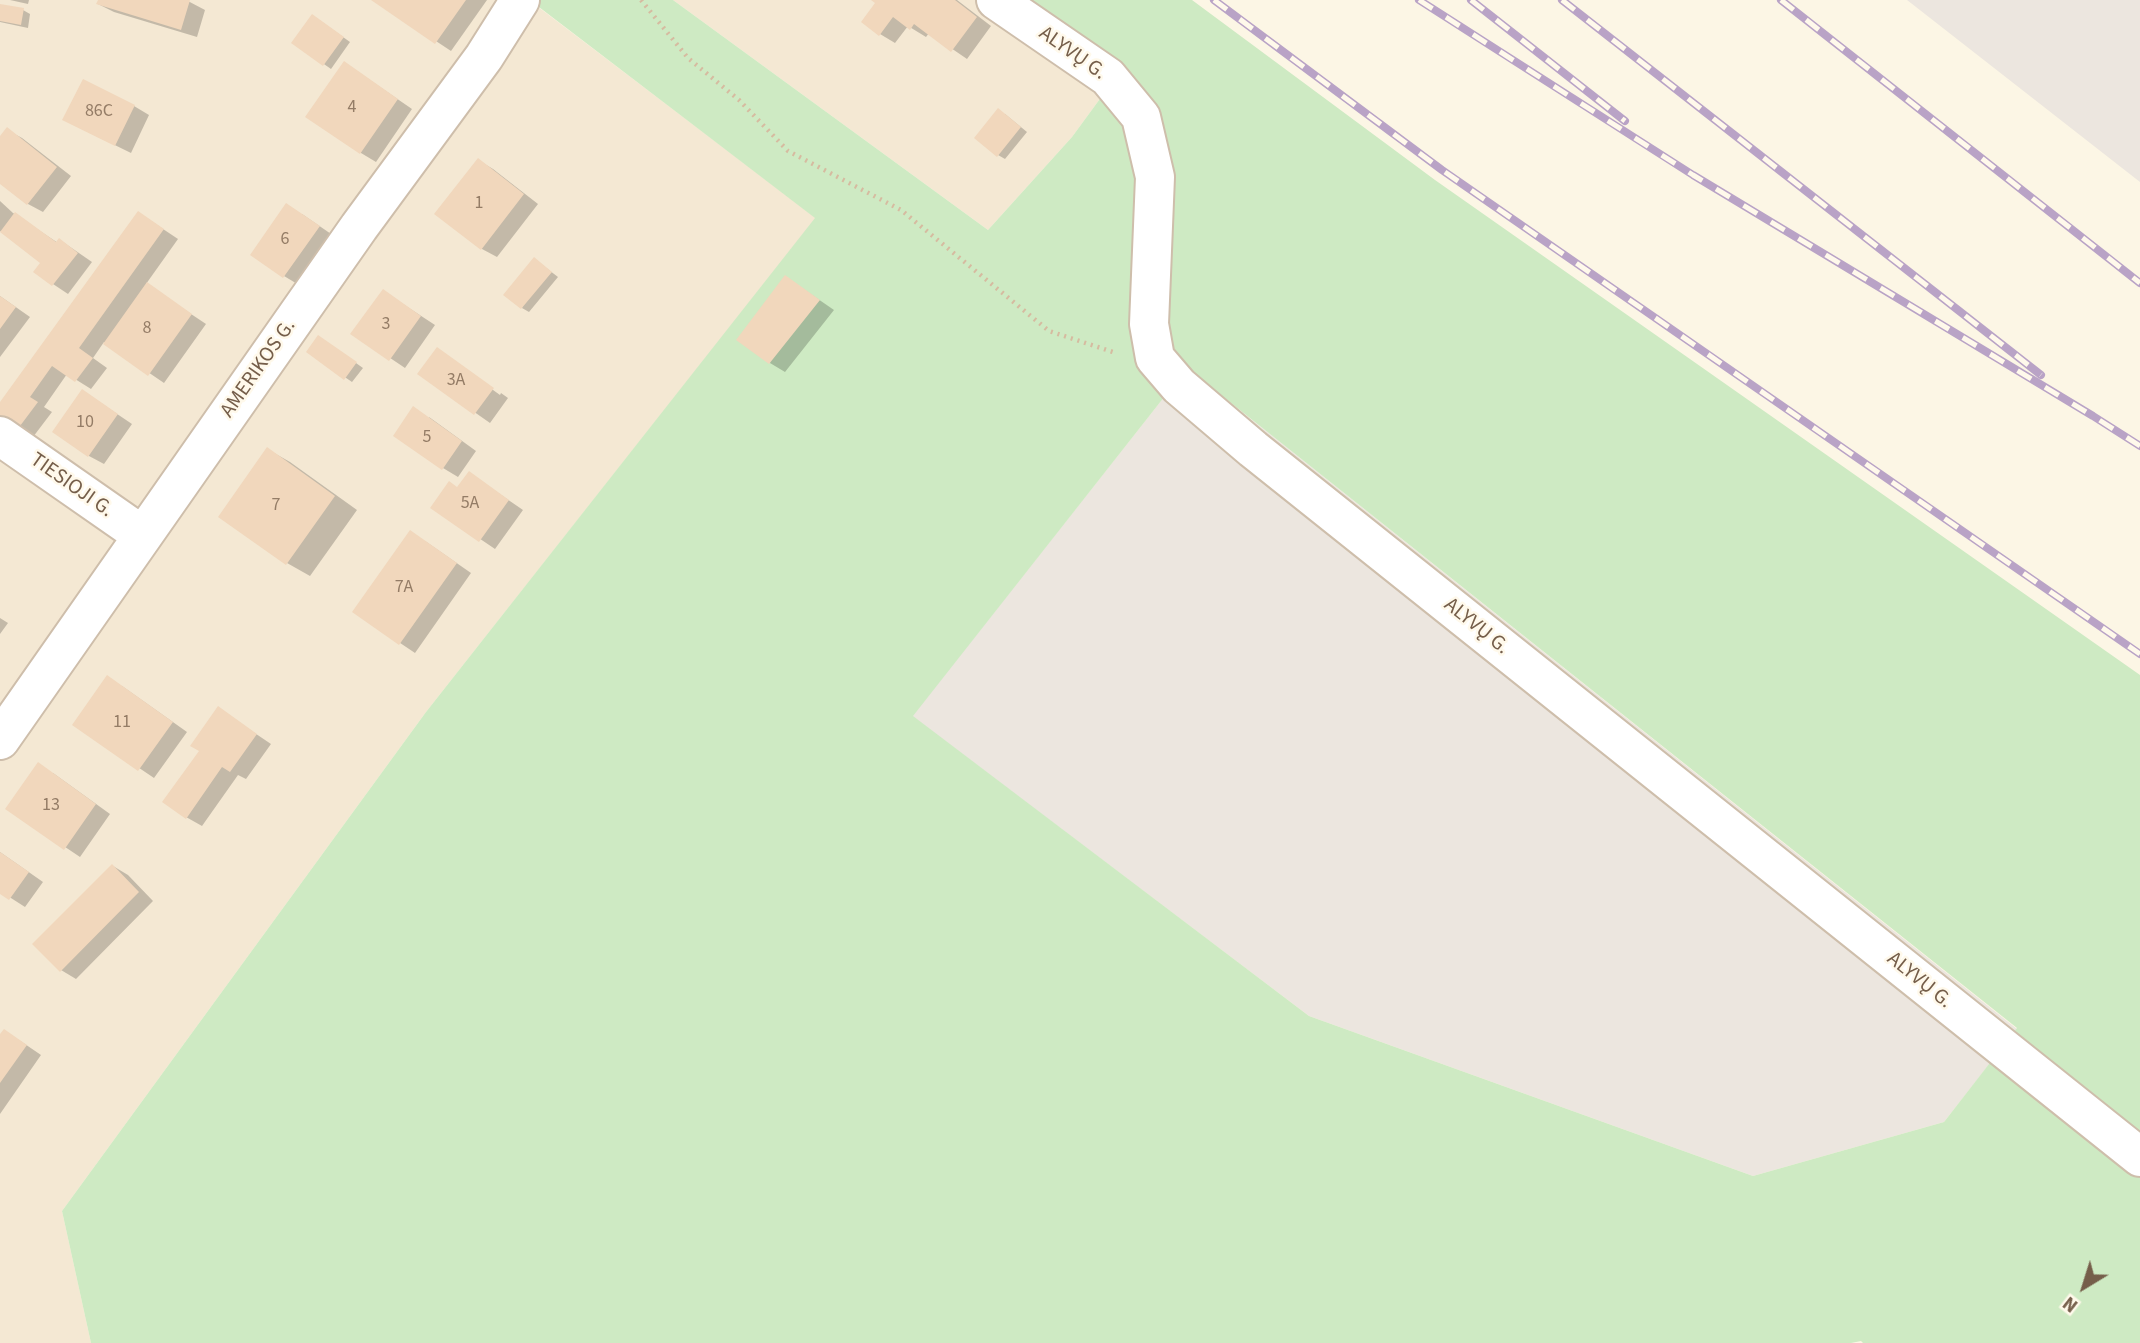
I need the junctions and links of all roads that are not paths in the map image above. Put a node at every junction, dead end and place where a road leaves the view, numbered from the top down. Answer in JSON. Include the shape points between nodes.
{"nodes":[{"id":1,"x":520,"y":0,"type":"edge"},
{"id":2,"x":996,"y":0,"type":"edge"},
{"id":3,"x":0,"y":436,"type":"edge"},
{"id":4,"x":142,"y":535,"type":"junction"},
{"id":5,"x":0,"y":740,"type":"edge"},
{"id":6,"x":2140,"y":1157,"type":"edge"}],
"edges":[{"from":1,"to":4,"type":"street","name":"AMERIKOS G."},
{"from":2,"to":6,"type":"street","name":"ALYVŲ G.","via":[[1108,77],[1141,117],[1155,177],[1149,324],[1155,358],[1179,386]]},
{"from":3,"to":4,"type":"street","name":"TIESIOJI G."},
{"from":4,"to":5,"type":"street","name":"AMERIKOS G."}]}
